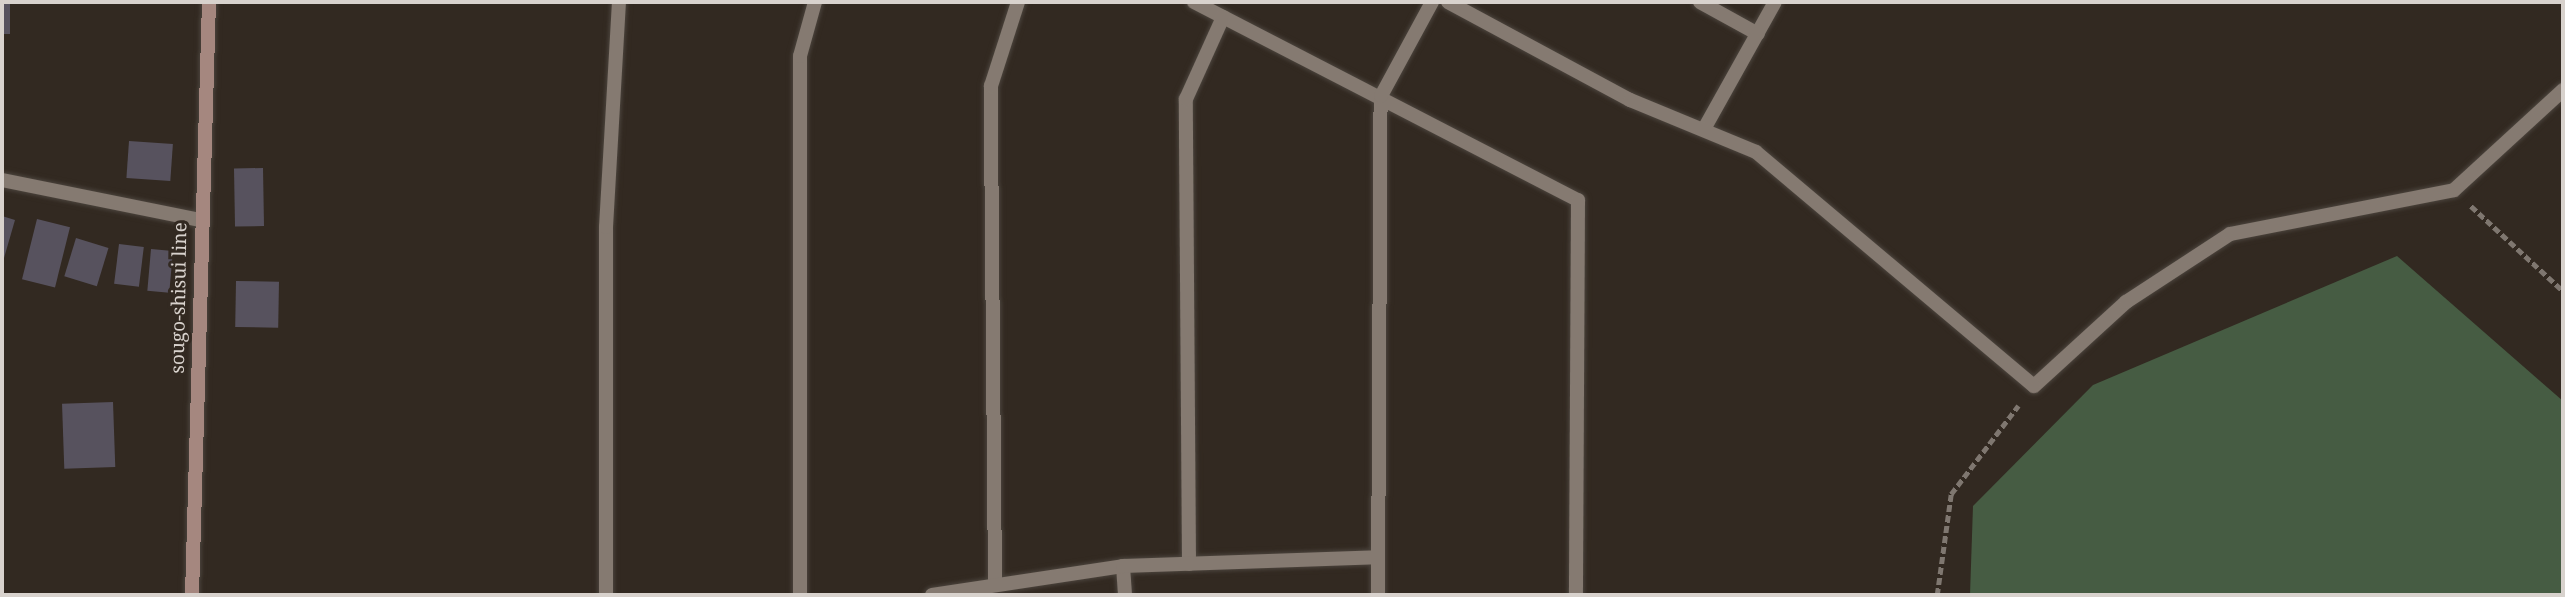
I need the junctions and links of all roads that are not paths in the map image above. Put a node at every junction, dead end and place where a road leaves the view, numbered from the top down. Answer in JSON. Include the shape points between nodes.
{"nodes":[{"id":1,"x":209,"y":2,"type":"edge"},
{"id":2,"x":619,"y":2,"type":"edge"},
{"id":3,"x":815,"y":2,"type":"edge"},
{"id":4,"x":1018,"y":2,"type":"edge"},
{"id":5,"x":1194,"y":2,"type":"edge"},
{"id":6,"x":1432,"y":2,"type":"edge"},
{"id":7,"x":1448,"y":2,"type":"edge"},
{"id":8,"x":1700,"y":2,"type":"edge"},
{"id":9,"x":1775,"y":2,"type":"edge"},
{"id":10,"x":1223,"y":17,"type":"junction"},
{"id":11,"x":1758,"y":34,"type":"junction"},
{"id":12,"x":2563,"y":90,"type":"edge"},
{"id":13,"x":1381,"y":96,"type":"junction"},
{"id":14,"x":1704,"y":129,"type":"junction"},
{"id":15,"x":2,"y":180,"type":"edge"},
{"id":16,"x":200,"y":220,"type":"junction"},
{"id":17,"x":1377,"y":557,"type":"junction"},
{"id":18,"x":1189,"y":564,"type":"junction"},
{"id":19,"x":1123,"y":566,"type":"junction"},
{"id":20,"x":995,"y":585,"type":"junction"},
{"id":21,"x":192,"y":595,"type":"edge"},
{"id":22,"x":606,"y":595,"type":"edge"},
{"id":23,"x":800,"y":595,"type":"edge"},
{"id":24,"x":932,"y":595,"type":"edge"},
{"id":25,"x":1125,"y":595,"type":"edge"},
{"id":26,"x":1378,"y":595,"type":"edge"},
{"id":27,"x":1576,"y":595,"type":"edge"}],
"edges":[{"from":1,"to":16,"type":"main road","name":"sougo-shisui line"},
{"from":2,"to":22,"type":"street","via":[[606,227]]},
{"from":3,"to":23,"type":"street","via":[[800,56]]},
{"from":4,"to":20,"type":"street","via":[[991,86]]},
{"from":5,"to":10,"type":"street"},
{"from":6,"to":13,"type":"street"},
{"from":7,"to":14,"type":"street","via":[[1630,100]]},
{"from":8,"to":11,"type":"street"},
{"from":9,"to":11,"type":"street"},
{"from":10,"to":13,"type":"street"},
{"from":10,"to":18,"type":"street","via":[[1186,99]]},
{"from":11,"to":14,"type":"street"},
{"from":12,"to":14,"type":"street","via":[[2454,190],[2230,234],[2126,302],[2034,386],[1756,152]]},
{"from":13,"to":17,"type":"street"},
{"from":13,"to":27,"type":"street","via":[[1578,200]]},
{"from":15,"to":16,"type":"street"},
{"from":16,"to":21,"type":"main road","name":"sougo-shisui line"},
{"from":17,"to":18,"type":"street"},
{"from":17,"to":26,"type":"street"},
{"from":18,"to":19,"type":"street"},
{"from":19,"to":20,"type":"street"},
{"from":19,"to":25,"type":"street"},
{"from":20,"to":24,"type":"street"}]}
